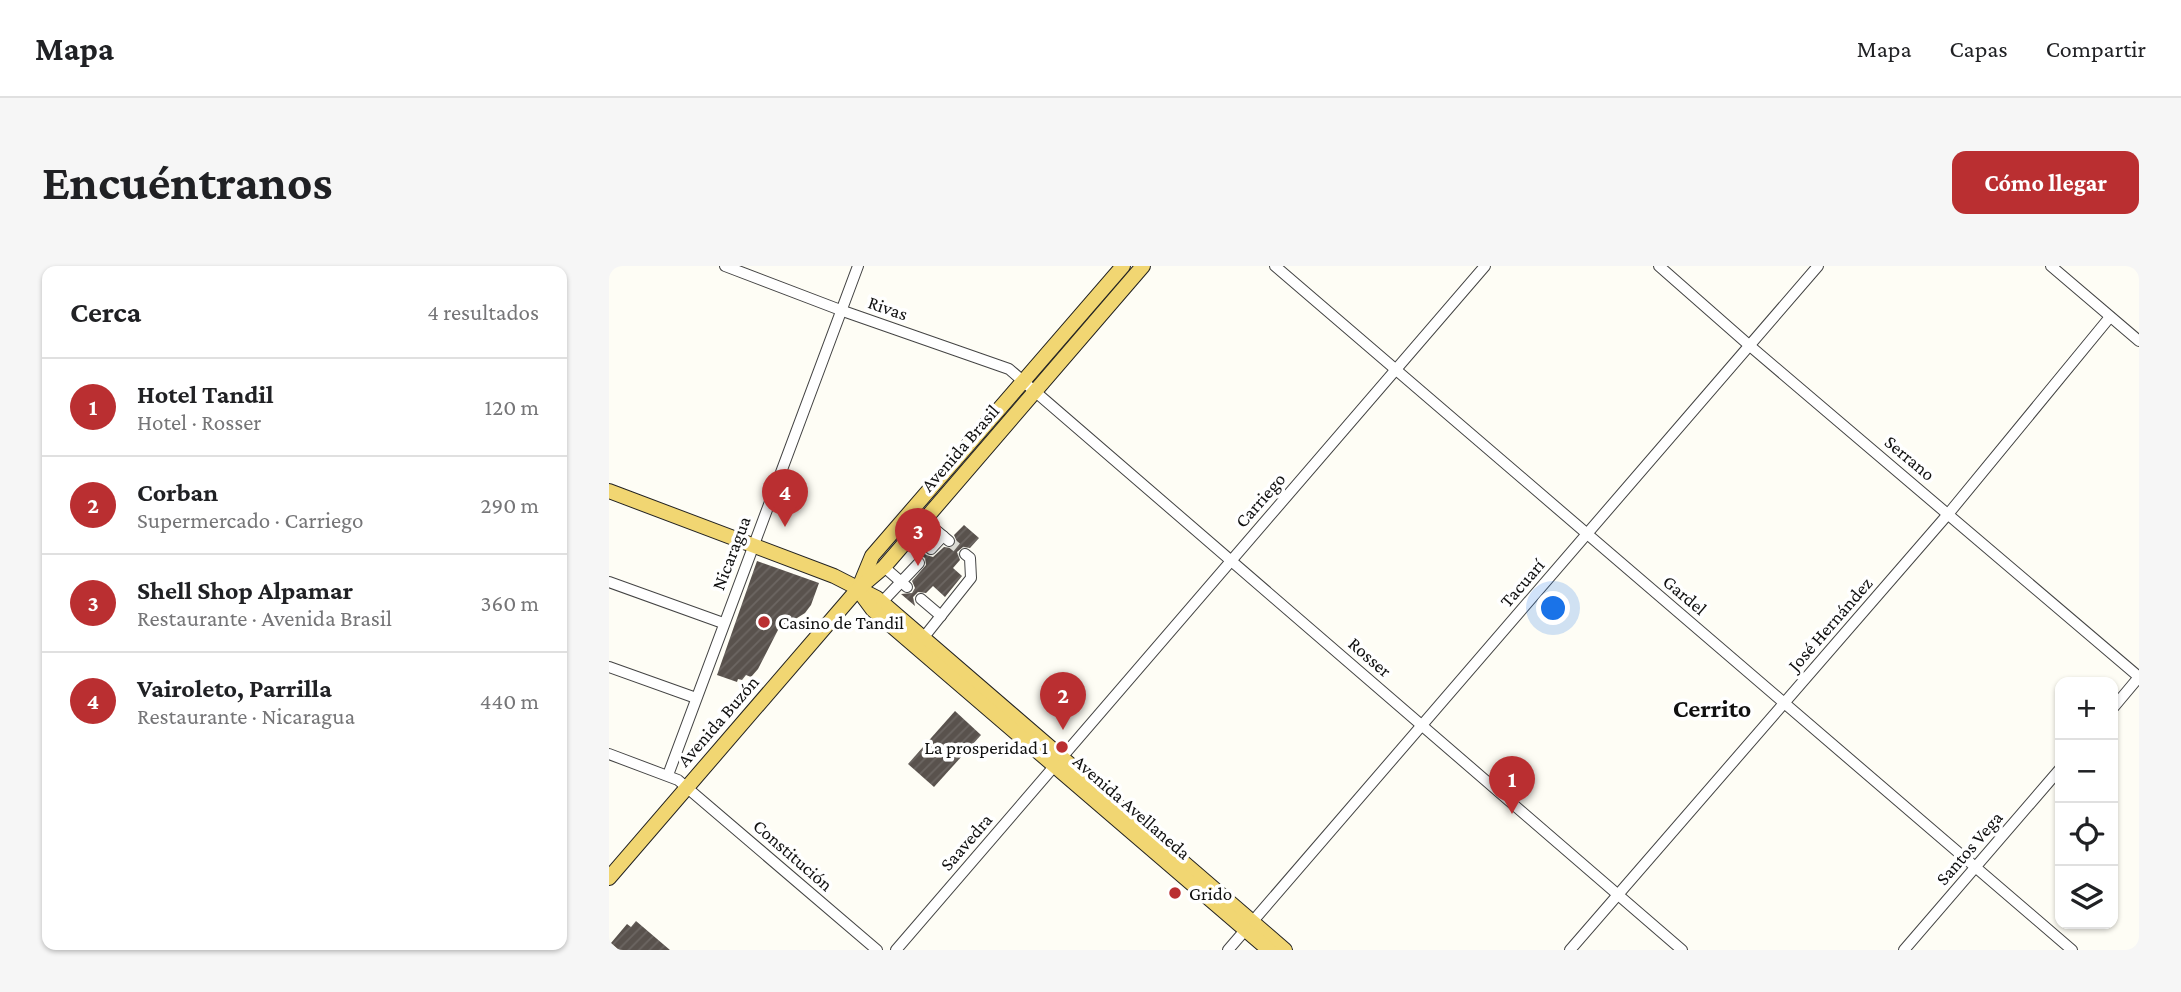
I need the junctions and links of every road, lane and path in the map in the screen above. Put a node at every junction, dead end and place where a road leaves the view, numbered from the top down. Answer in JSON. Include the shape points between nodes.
{"nodes":[{"id":1,"x":725,"y":266,"type":"edge"},
{"id":2,"x":858,"y":266,"type":"edge"},
{"id":3,"x":1122,"y":266,"type":"edge"},
{"id":4,"x":1143,"y":266,"type":"edge"},
{"id":5,"x":1275,"y":266,"type":"edge"},
{"id":6,"x":1485,"y":266,"type":"edge"},
{"id":7,"x":1659,"y":266,"type":"edge"},
{"id":8,"x":1818,"y":266,"type":"edge"},
{"id":9,"x":2051,"y":266,"type":"edge"},
{"id":10,"x":843,"y":311,"type":"junction"},
{"id":11,"x":2110,"y":317,"type":"junction"},
{"id":12,"x":2139,"y":341,"type":"edge"},
{"id":13,"x":1750,"y":346,"type":"junction"},
{"id":14,"x":1395,"y":370,"type":"junction"},
{"id":15,"x":1022,"y":382,"type":"junction"},
{"id":16,"x":1034,"y":392,"type":"junction"},
{"id":17,"x":609,"y":491,"type":"edge"},
{"id":18,"x":1949,"y":513,"type":"junction"},
{"id":19,"x":924,"y":520,"type":"junction"},
{"id":20,"x":1587,"y":535,"type":"junction"},
{"id":21,"x":753,"y":546,"type":"junction"},
{"id":22,"x":931,"y":549,"type":"dead end"},
{"id":23,"x":965,"y":554,"type":"dead end"},
{"id":24,"x":1231,"y":561,"type":"junction"},
{"id":25,"x":919,"y":563,"type":"dead end"},
{"id":26,"x":884,"y":567,"type":"junction"},
{"id":27,"x":609,"y":582,"type":"edge"},
{"id":28,"x":904,"y":585,"type":"junction"},
{"id":29,"x":858,"y":589,"type":"junction"},
{"id":30,"x":921,"y":599,"type":"dead end"},
{"id":31,"x":882,"y":602,"type":"junction"},
{"id":32,"x":941,"y":616,"type":"junction"},
{"id":33,"x":723,"y":623,"type":"junction"},
{"id":34,"x":924,"y":637,"type":"junction"},
{"id":35,"x":609,"y":667,"type":"edge"},
{"id":36,"x":2139,"y":677,"type":"edge"},
{"id":37,"x":696,"y":698,"type":"junction"},
{"id":38,"x":1785,"y":702,"type":"junction"},
{"id":39,"x":2118,"y":702,"type":"edge"},
{"id":40,"x":1422,"y":725,"type":"junction"},
{"id":41,"x":609,"y":754,"type":"edge"},
{"id":42,"x":1058,"y":762,"type":"junction"},
{"id":43,"x":668,"y":775,"type":"junction"},
{"id":44,"x":2055,"y":775,"type":"edge"},
{"id":45,"x":687,"y":787,"type":"junction"},
{"id":46,"x":1976,"y":867,"type":"junction"},
{"id":47,"x":609,"y":878,"type":"edge"},
{"id":48,"x":1619,"y":895,"type":"junction"},
{"id":49,"x":1248,"y":926,"type":"junction"},
{"id":50,"x":877,"y":950,"type":"edge"},
{"id":51,"x":896,"y":950,"type":"edge"},
{"id":52,"x":1228,"y":950,"type":"edge"},
{"id":53,"x":1269,"y":950,"type":"edge"},
{"id":54,"x":1285,"y":950,"type":"edge"},
{"id":55,"x":1570,"y":950,"type":"edge"},
{"id":56,"x":1682,"y":950,"type":"edge"},
{"id":57,"x":1904,"y":950,"type":"edge"},
{"id":58,"x":2072,"y":950,"type":"edge"}],
"edges":[{"from":1,"to":10,"type":"street","name":"Rivas"},
{"from":2,"to":10,"type":"street","name":"Nicaragua"},
{"from":3,"to":15,"type":"main road","name":"Avenida Brasil"},
{"from":4,"to":16,"type":"main road","name":"Avenida Brasil"},
{"from":5,"to":14,"type":"street","name":"Gardel"},
{"from":6,"to":14,"type":"street","name":"Carriego"},
{"from":7,"to":13,"type":"street","name":"Serrano"},
{"from":8,"to":13,"type":"street","name":"Tacuarí"},
{"from":9,"to":11,"type":"street"},
{"from":10,"to":15,"type":"street","name":"Rivas","via":[[1005,367]]},
{"from":10,"to":21,"type":"street","name":"Nicaragua"},
{"from":11,"to":12,"type":"street"},
{"from":11,"to":18,"type":"street","name":"José Hernández"},
{"from":13,"to":18,"type":"street","name":"Serrano"},
{"from":13,"to":20,"type":"street","name":"Tacuarí"},
{"from":14,"to":20,"type":"street","name":"Gardel"},
{"from":14,"to":24,"type":"street","name":"Carriego"},
{"from":15,"to":16,"type":"street","name":"Rivas"},
{"from":15,"to":29,"type":"main road","name":"Avenida Brasil","via":[[872,556]]},
{"from":16,"to":19,"type":"main road","name":"Avenida Brasil"},
{"from":16,"to":24,"type":"street","name":"Rosser"},
{"from":17,"to":21,"type":"main road"},
{"from":18,"to":36,"type":"street","name":"Serrano"},
{"from":18,"to":38,"type":"street","name":"José Hernández"},
{"from":19,"to":22,"type":"street","via":[[946,538]]},
{"from":19,"to":26,"type":"main road","name":"Avenida Brasil"},
{"from":20,"to":38,"type":"street","name":"Gardel"},
{"from":20,"to":40,"type":"street","name":"Tacuarí"},
{"from":21,"to":29,"type":"main road"},
{"from":21,"to":33,"type":"street","name":"Nicaragua"},
{"from":23,"to":32,"type":"street","via":[[970,558],[971,578]]},
{"from":24,"to":40,"type":"street","name":"Rosser"},
{"from":24,"to":42,"type":"street","name":"Carriego"},
{"from":25,"to":28,"type":"street"},
{"from":26,"to":28,"type":"street"},
{"from":26,"to":29,"type":"main road","name":"Avenida Brasil"},
{"from":27,"to":33,"type":"street"},
{"from":28,"to":31,"type":"street"},
{"from":29,"to":31,"type":"main road","name":"Avenida Avellaneda"},
{"from":29,"to":42,"type":"main road","name":"Avenida Avellaneda","via":[[873,610]]},
{"from":29,"to":45,"type":"main road","name":"Avenida Buzón"},
{"from":30,"to":32,"type":"street"},
{"from":31,"to":34,"type":"main road","name":"Avenida Avellaneda"},
{"from":32,"to":34,"type":"street"},
{"from":33,"to":37,"type":"street","name":"Nicaragua"},
{"from":34,"to":42,"type":"main road","name":"Avenida Avellaneda"},
{"from":35,"to":37,"type":"street"},
{"from":36,"to":39,"type":"street"},
{"from":37,"to":43,"type":"street","name":"Nicaragua"},
{"from":38,"to":46,"type":"street","name":"Gardel"},
{"from":38,"to":48,"type":"street","name":"José Hernández"},
{"from":40,"to":48,"type":"street","name":"Rosser"},
{"from":40,"to":49,"type":"street","name":"Tacuarí"},
{"from":41,"to":43,"type":"street","name":"Constitución"},
{"from":42,"to":49,"type":"main road","name":"Avenida Avellaneda"},
{"from":42,"to":51,"type":"street","name":"Saavedra"},
{"from":43,"to":45,"type":"street","name":"Constitución"},
{"from":44,"to":46,"type":"street","name":"Santos Vega"},
{"from":45,"to":47,"type":"main road","name":"Avenida Buzón"},
{"from":45,"to":50,"type":"street","name":"Constitución"},
{"from":46,"to":57,"type":"street","name":"Santos Vega"},
{"from":46,"to":58,"type":"street","name":"Gardel"},
{"from":48,"to":55,"type":"street","name":"José Hernández"},
{"from":48,"to":56,"type":"street","name":"Rosser"},
{"from":49,"to":52,"type":"street","name":"Tacuarí"},
{"from":49,"to":53,"type":"main road","name":"Avenida Avellaneda"},
{"from":49,"to":54,"type":"main road","name":"Avenida Avellaneda"}]}
